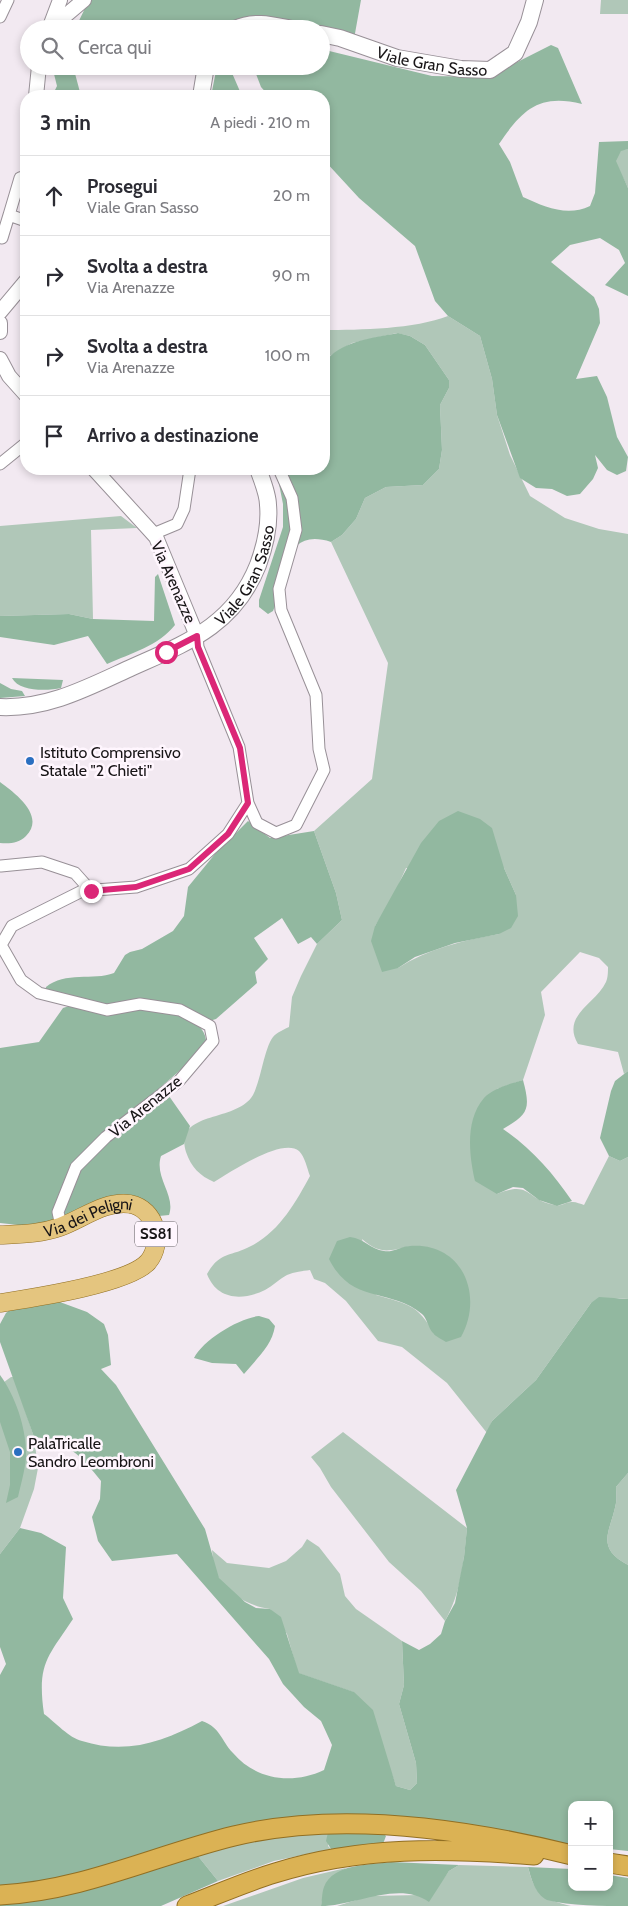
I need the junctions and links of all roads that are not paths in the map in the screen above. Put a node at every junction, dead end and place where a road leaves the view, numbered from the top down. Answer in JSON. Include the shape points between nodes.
{"nodes":[{"id":1,"x":8,"y":0,"type":"edge"},
{"id":2,"x":60,"y":0,"type":"edge"},
{"id":3,"x":84,"y":0,"type":"edge"},
{"id":4,"x":535,"y":0,"type":"edge"},
{"id":5,"x":0,"y":17,"type":"edge"},
{"id":6,"x":53,"y":20,"type":"edge"},
{"id":7,"x":60,"y":20,"type":"edge"},
{"id":8,"x":330,"y":36,"type":"edge"},
{"id":9,"x":38,"y":75,"type":"edge"},
{"id":10,"x":204,"y":75,"type":"edge"},
{"id":11,"x":37,"y":90,"type":"edge"},
{"id":12,"x":202,"y":90,"type":"edge"},
{"id":13,"x":20,"y":178,"type":"edge"},
{"id":14,"x":9,"y":215,"type":"junction"},
{"id":15,"x":20,"y":219,"type":"edge"},
{"id":16,"x":2,"y":238,"type":"dead end"},
{"id":17,"x":20,"y":289,"type":"edge"},
{"id":18,"x":0,"y":312,"type":"edge"},
{"id":19,"x":0,"y":323,"type":"edge"},
{"id":20,"x":0,"y":332,"type":"edge"},
{"id":21,"x":0,"y":359,"type":"edge"},
{"id":22,"x":20,"y":388,"type":"edge"},
{"id":23,"x":20,"y":448,"type":"edge"},
{"id":24,"x":0,"y":464,"type":"edge"},
{"id":25,"x":99,"y":475,"type":"edge"},
{"id":26,"x":189,"y":475,"type":"edge"},
{"id":27,"x":260,"y":475,"type":"edge"},
{"id":28,"x":282,"y":475,"type":"edge"},
{"id":29,"x":153,"y":534,"type":"junction"},
{"id":30,"x":197,"y":636,"type":"junction"},
{"id":31,"x":0,"y":707,"type":"edge"},
{"id":32,"x":248,"y":803,"type":"junction"},
{"id":33,"x":1,"y":866,"type":"edge"},
{"id":34,"x":91,"y":891,"type":"junction"},
{"id":35,"x":61,"y":1226,"type":"junction"},
{"id":36,"x":0,"y":1235,"type":"edge"},
{"id":37,"x":0,"y":1303,"type":"edge"},
{"id":38,"x":568,"y":1853,"type":"edge"},
{"id":39,"x":568,"y":1858,"type":"edge"},
{"id":40,"x":613,"y":1864,"type":"edge"},
{"id":41,"x":628,"y":1866,"type":"edge"},
{"id":42,"x":0,"y":1895,"type":"edge"},
{"id":43,"x":187,"y":1906,"type":"edge"}],
"edges":[{"from":1,"to":5,"type":"street"},
{"from":2,"to":6,"type":"street"},
{"from":3,"to":7,"type":"street"},
{"from":4,"to":8,"type":"main road","name":"Viale Gran Sasso","via":[[515,53],[490,70],[461,69],[397,58]]},
{"from":9,"to":11,"type":"street"},
{"from":10,"to":12,"type":"main road"},
{"from":13,"to":14,"type":"street"},
{"from":14,"to":15,"type":"street"},
{"from":14,"to":16,"type":"street"},
{"from":17,"to":18,"type":"street"},
{"from":19,"to":20,"type":"street"},
{"from":21,"to":22,"type":"street"},
{"from":23,"to":24,"type":"street"},
{"from":25,"to":29,"type":"street","name":"Via Arenazze"},
{"from":26,"to":29,"type":"street","via":[[184,509],[177,524]]},
{"from":27,"to":30,"type":"main road","name":"Viale Gran Sasso","via":[[268,505],[266,543],[251,582],[236,606]]},
{"from":28,"to":32,"type":"street","name":"Viale Gran Sasso","via":[[292,498],[296,530],[279,589],[281,610],[316,695],[319,750],[324,770],[296,825],[276,833],[257,824]]},
{"from":29,"to":30,"type":"street","name":"Via Arenazze"},
{"from":30,"to":31,"type":"main road","name":"Viale Gran Sasso","via":[[65,697],[37,706]]},
{"from":30,"to":32,"type":"street","name":"Via Arenazze","via":[[198,647],[240,748]]},
{"from":32,"to":34,"type":"street","name":"Via Arenazze","via":[[228,834],[189,869],[136,887]]},
{"from":33,"to":34,"type":"street","via":[[42,862],[75,873]]},
{"from":34,"to":35,"type":"street","name":"Via Arenazze","via":[[82,892],[12,926],[2,945],[21,980],[39,993],[107,1010],[140,1004],[180,1010],[210,1026],[213,1041],[179,1081],[106,1137],[76,1166],[58,1212]]},
{"from":35,"to":36,"type":"main road","name":"Via dei Peligni","number":"SS81","via":[[35,1234]]},
{"from":35,"to":37,"type":"main road","name":"Via dei Peligni","number":"SS81","via":[[116,1203],[133,1205],[147,1213],[157,1228],[155,1247],[148,1262],[133,1273],[80,1289]]},
{"from":38,"to":42,"type":"highway","via":[[510,1840],[374,1824],[283,1826],[236,1836],[83,1882],[26,1894]]},
{"from":39,"to":43,"type":"highway","via":[[440,1848],[390,1850],[276,1872]]},
{"from":40,"to":41,"type":"highway"}]}
